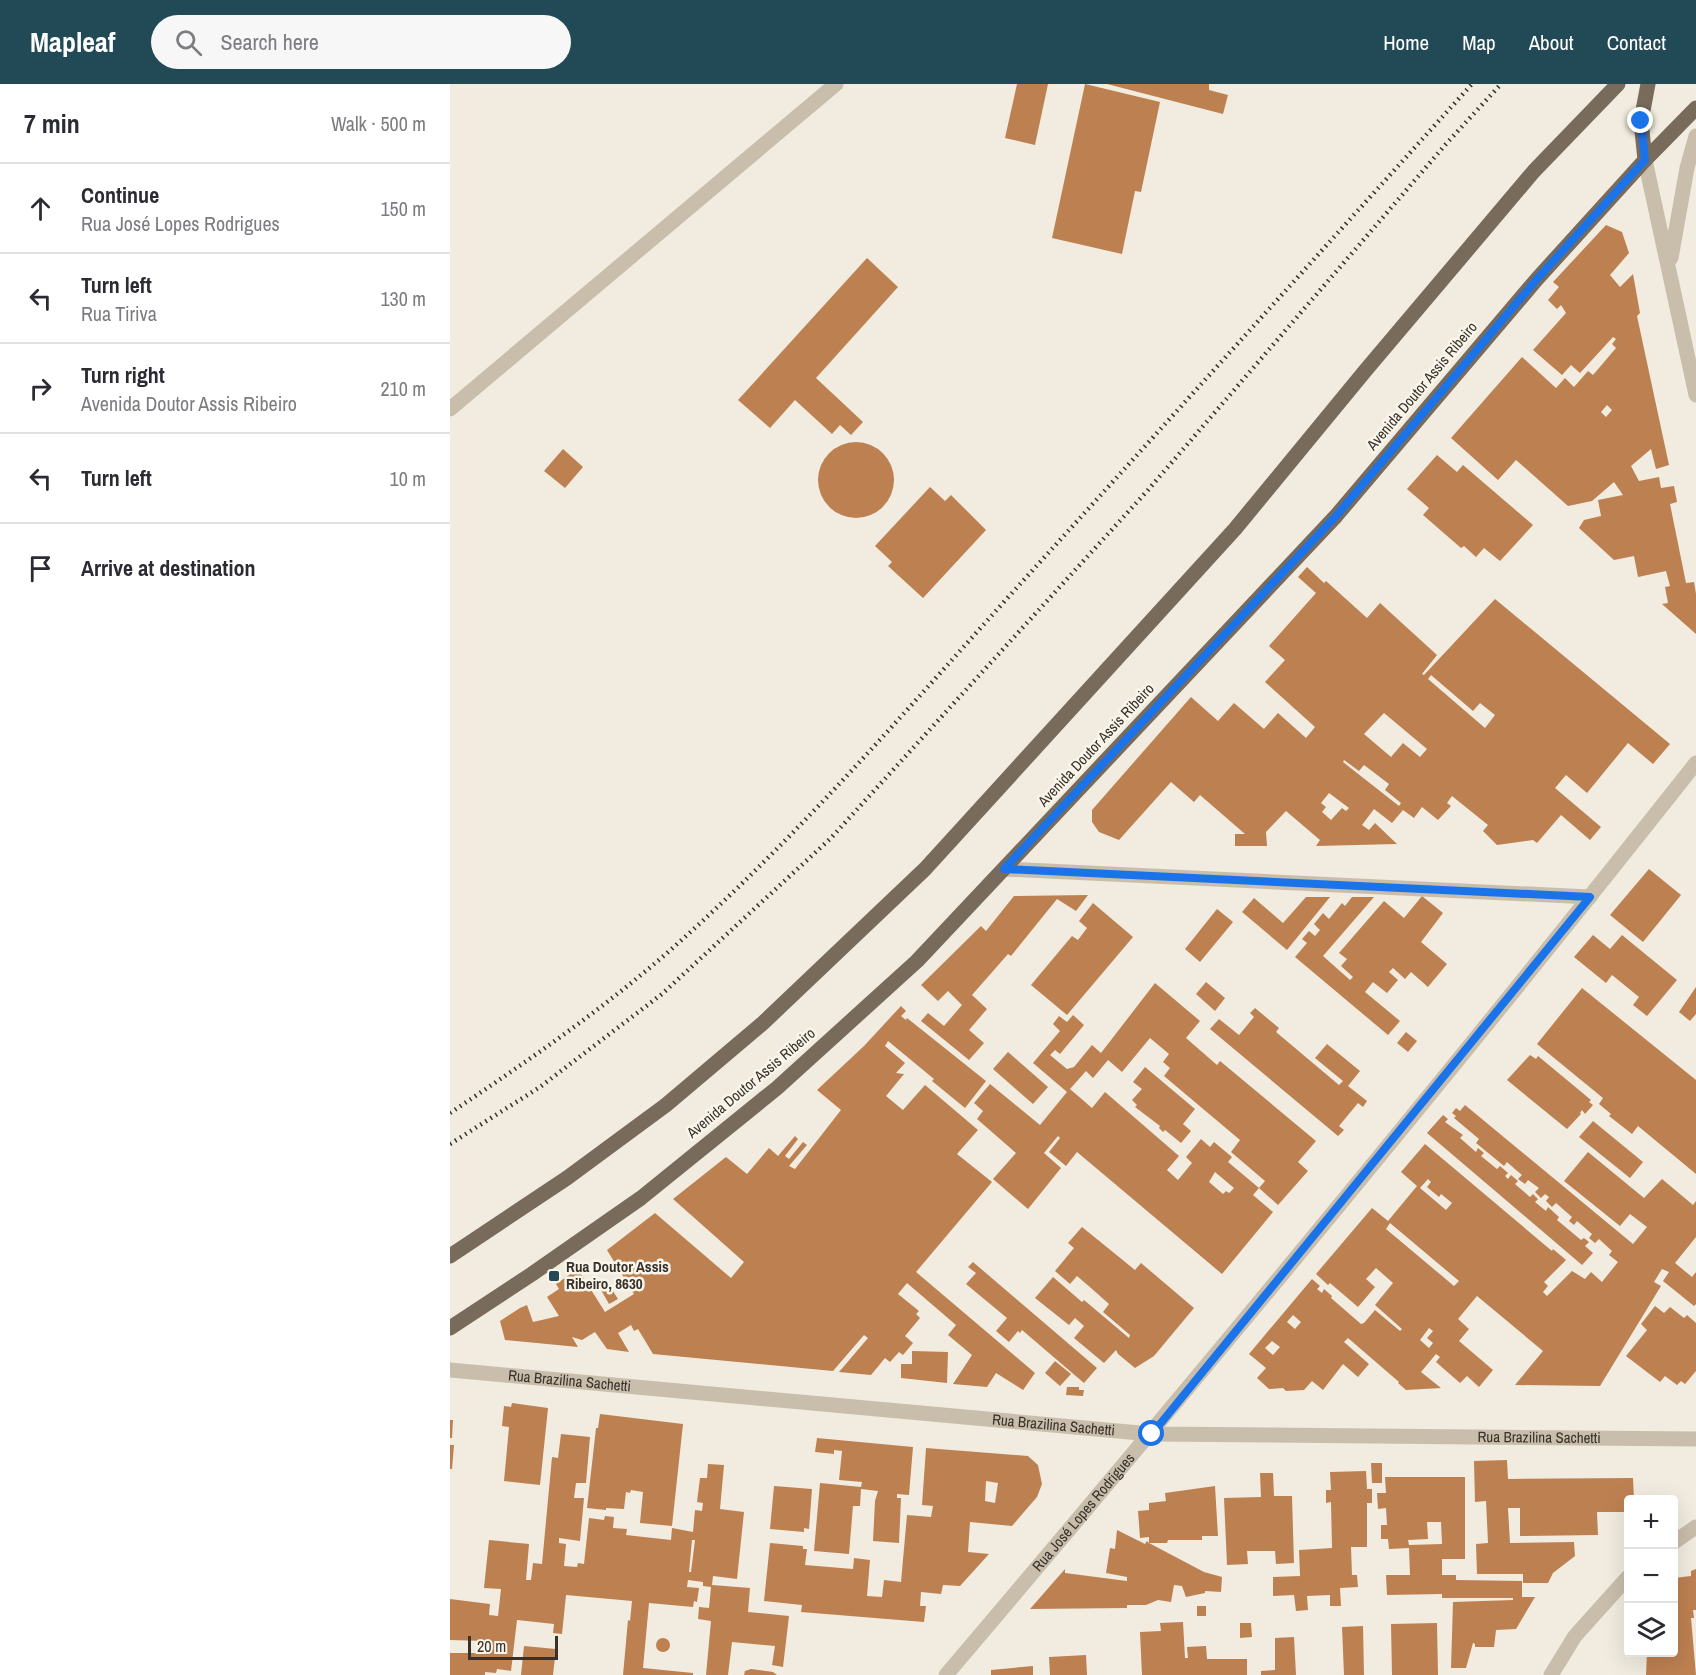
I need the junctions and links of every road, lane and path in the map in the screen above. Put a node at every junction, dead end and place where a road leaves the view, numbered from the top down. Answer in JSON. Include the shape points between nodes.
{"nodes":[{"id":1,"x":836,"y":84,"type":"edge"},
{"id":2,"x":1618,"y":84,"type":"edge"},
{"id":3,"x":1648,"y":84,"type":"edge"},
{"id":4,"x":1696,"y":108,"type":"edge"},
{"id":5,"x":1696,"y":136,"type":"edge"},
{"id":6,"x":1645,"y":160,"type":"junction"},
{"id":7,"x":1669,"y":266,"type":"junction"},
{"id":8,"x":1696,"y":395,"type":"edge"},
{"id":9,"x":450,"y":409,"type":"edge"},
{"id":10,"x":1696,"y":763,"type":"edge"},
{"id":11,"x":1004,"y":869,"type":"junction"},
{"id":12,"x":1590,"y":897,"type":"junction"},
{"id":13,"x":450,"y":1256,"type":"edge"},
{"id":14,"x":450,"y":1328,"type":"edge"},
{"id":15,"x":450,"y":1370,"type":"edge"},
{"id":16,"x":1152,"y":1434,"type":"junction"},
{"id":17,"x":1696,"y":1438,"type":"edge"},
{"id":18,"x":1696,"y":1527,"type":"edge"},
{"id":19,"x":1678,"y":1539,"type":"edge"},
{"id":20,"x":1624,"y":1582,"type":"edge"},
{"id":21,"x":946,"y":1675,"type":"edge"},
{"id":22,"x":1551,"y":1675,"type":"edge"}],
"edges":[{"from":1,"to":9,"type":"street"},
{"from":2,"to":13,"type":"main road","via":[[1534,171],[1235,529],[925,869],[763,1023],[666,1105],[567,1178]]},
{"from":3,"to":6,"type":"main road","via":[[1641,121]]},
{"from":4,"to":6,"type":"main road","name":"Avenida Doutor Assis Ribeiro"},
{"from":5,"to":7,"type":"street"},
{"from":6,"to":7,"type":"street"},
{"from":6,"to":11,"type":"main road","name":"Avenida Doutor Assis Ribeiro","via":[[1537,279],[1336,516]]},
{"from":7,"to":8,"type":"street"},
{"from":10,"to":12,"type":"street","name":"Rua José Lopes Rodrigues"},
{"from":11,"to":12,"type":"street"},
{"from":11,"to":14,"type":"main road","name":"Avenida Doutor Assis Ribeiro","via":[[916,961],[777,1088],[641,1198]]},
{"from":12,"to":16,"type":"street","name":"Rua José Lopes Rodrigues"},
{"from":15,"to":16,"type":"street","name":"Rua Brazilina Sachetti"},
{"from":16,"to":17,"type":"street","name":"Rua Brazilina Sachetti"},
{"from":16,"to":21,"type":"street","name":"Rua José Lopes Rodrigues"},
{"from":18,"to":19,"type":"street"},
{"from":20,"to":22,"type":"street","via":[[1575,1636]]}]}
